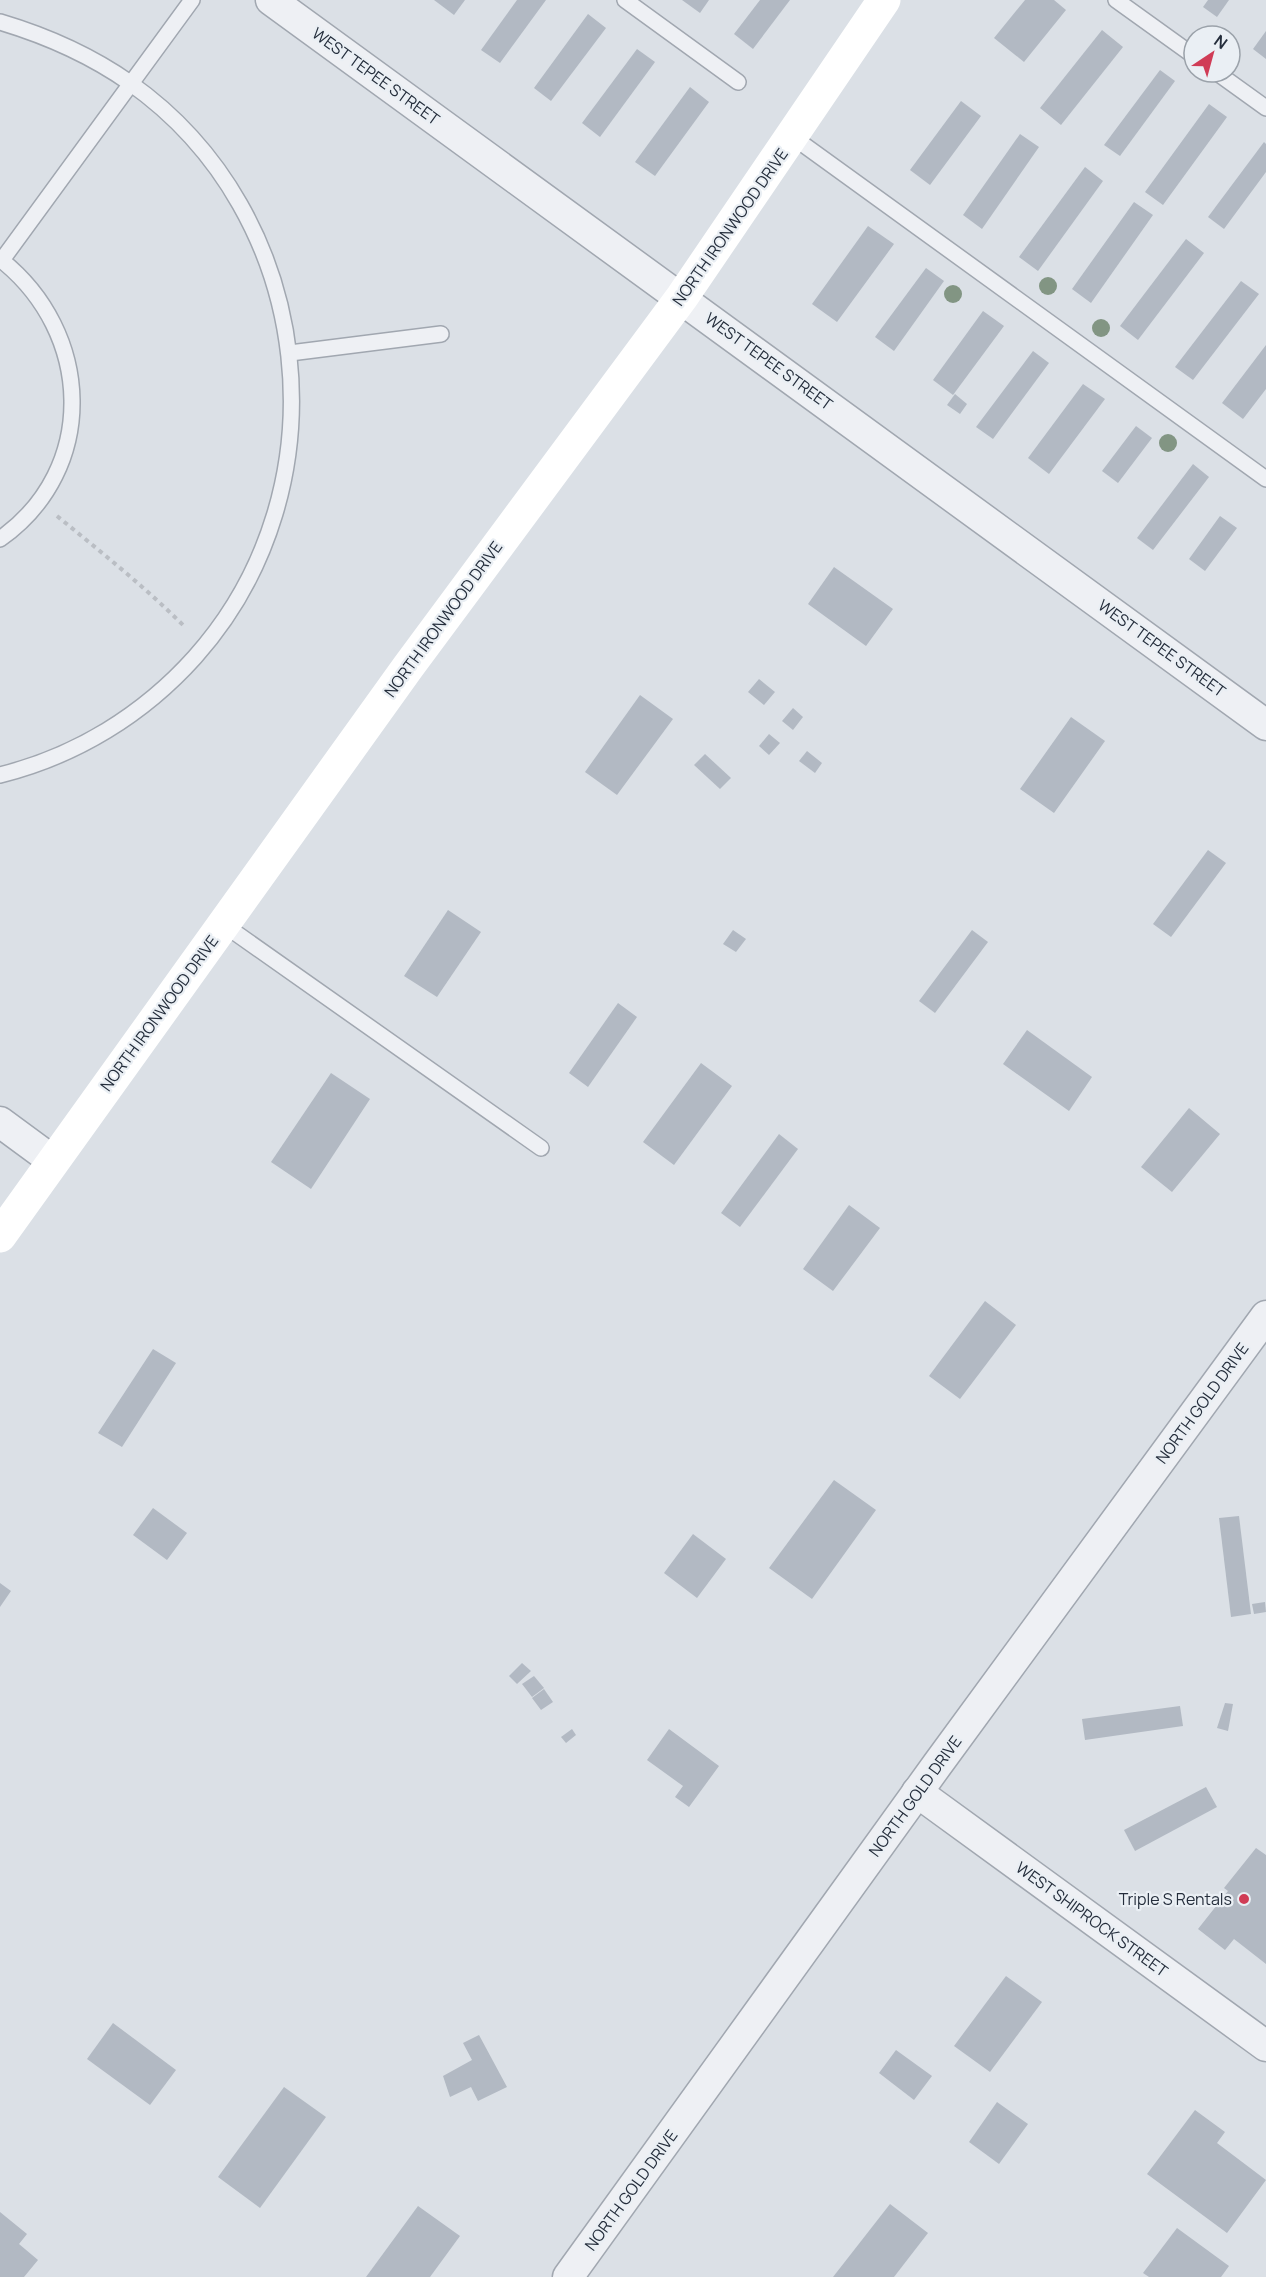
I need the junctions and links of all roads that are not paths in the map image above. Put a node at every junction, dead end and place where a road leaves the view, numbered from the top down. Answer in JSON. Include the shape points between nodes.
{"nodes":[{"id":1,"x":192,"y":0,"type":"edge"},
{"id":2,"x":272,"y":0,"type":"edge"},
{"id":3,"x":625,"y":0,"type":"edge"},
{"id":4,"x":884,"y":0,"type":"edge"},
{"id":5,"x":1116,"y":0,"type":"edge"},
{"id":6,"x":0,"y":22,"type":"edge"},
{"id":7,"x":1182,"y":47,"type":"edge"},
{"id":8,"x":738,"y":82,"type":"dead end"},
{"id":9,"x":132,"y":84,"type":"junction"},
{"id":10,"x":1233,"y":84,"type":"edge"},
{"id":11,"x":1266,"y":108,"type":"edge"},
{"id":12,"x":793,"y":137,"type":"junction"},
{"id":13,"x":1,"y":259,"type":"edge"},
{"id":14,"x":682,"y":297,"type":"junction"},
{"id":15,"x":441,"y":334,"type":"dead end"},
{"id":16,"x":290,"y":353,"type":"junction"},
{"id":17,"x":1266,"y":479,"type":"edge"},
{"id":18,"x":0,"y":539,"type":"edge"},
{"id":19,"x":1266,"y":724,"type":"edge"},
{"id":20,"x":0,"y":775,"type":"edge"},
{"id":21,"x":223,"y":924,"type":"junction"},
{"id":22,"x":0,"y":1122,"type":"edge"},
{"id":23,"x":541,"y":1148,"type":"dead end"},
{"id":24,"x":53,"y":1161,"type":"junction"},
{"id":25,"x":0,"y":1236,"type":"edge"},
{"id":26,"x":1266,"y":1316,"type":"edge"},
{"id":27,"x":917,"y":1792,"type":"junction"},
{"id":28,"x":1266,"y":2046,"type":"edge"},
{"id":29,"x":568,"y":2277,"type":"edge"}],
"edges":[{"from":1,"to":9,"type":"lane"},
{"from":2,"to":14,"type":"street","name":"WEST TEPEE STREET"},
{"from":3,"to":8,"type":"lane"},
{"from":4,"to":12,"type":"street","name":"NORTH IRONWOOD DRIVE"},
{"from":5,"to":7,"type":"lane"},
{"from":6,"to":9,"type":"lane","via":[[40,34],[87,56]]},
{"from":9,"to":13,"type":"lane"},
{"from":9,"to":16,"type":"lane","via":[[172,118],[208,158],[239,202],[263,250],[280,301]]},
{"from":10,"to":11,"type":"lane"},
{"from":12,"to":14,"type":"street","name":"NORTH IRONWOOD DRIVE"},
{"from":12,"to":17,"type":"lane"},
{"from":13,"to":18,"type":"lane","via":[[43,303],[68,358],[73,417],[57,474],[40,503],[23,523]]},
{"from":14,"to":19,"type":"street","name":"WEST TEPEE STREET"},
{"from":14,"to":21,"type":"street","name":"NORTH IRONWOOD DRIVE"},
{"from":15,"to":16,"type":"lane"},
{"from":16,"to":20,"type":"lane","via":[[292,424],[286,471],[271,528],[248,582],[178,676],[132,715],[82,745],[28,768]]},
{"from":21,"to":23,"type":"lane"},
{"from":21,"to":24,"type":"street","name":"NORTH IRONWOOD DRIVE"},
{"from":22,"to":24,"type":"street"},
{"from":24,"to":25,"type":"street","name":"NORTH IRONWOOD DRIVE"},
{"from":26,"to":27,"type":"street","name":"NORTH GOLD DRIVE"},
{"from":27,"to":28,"type":"street","name":"WEST SHIPROCK STREET"},
{"from":27,"to":29,"type":"street","name":"NORTH GOLD DRIVE"}]}
